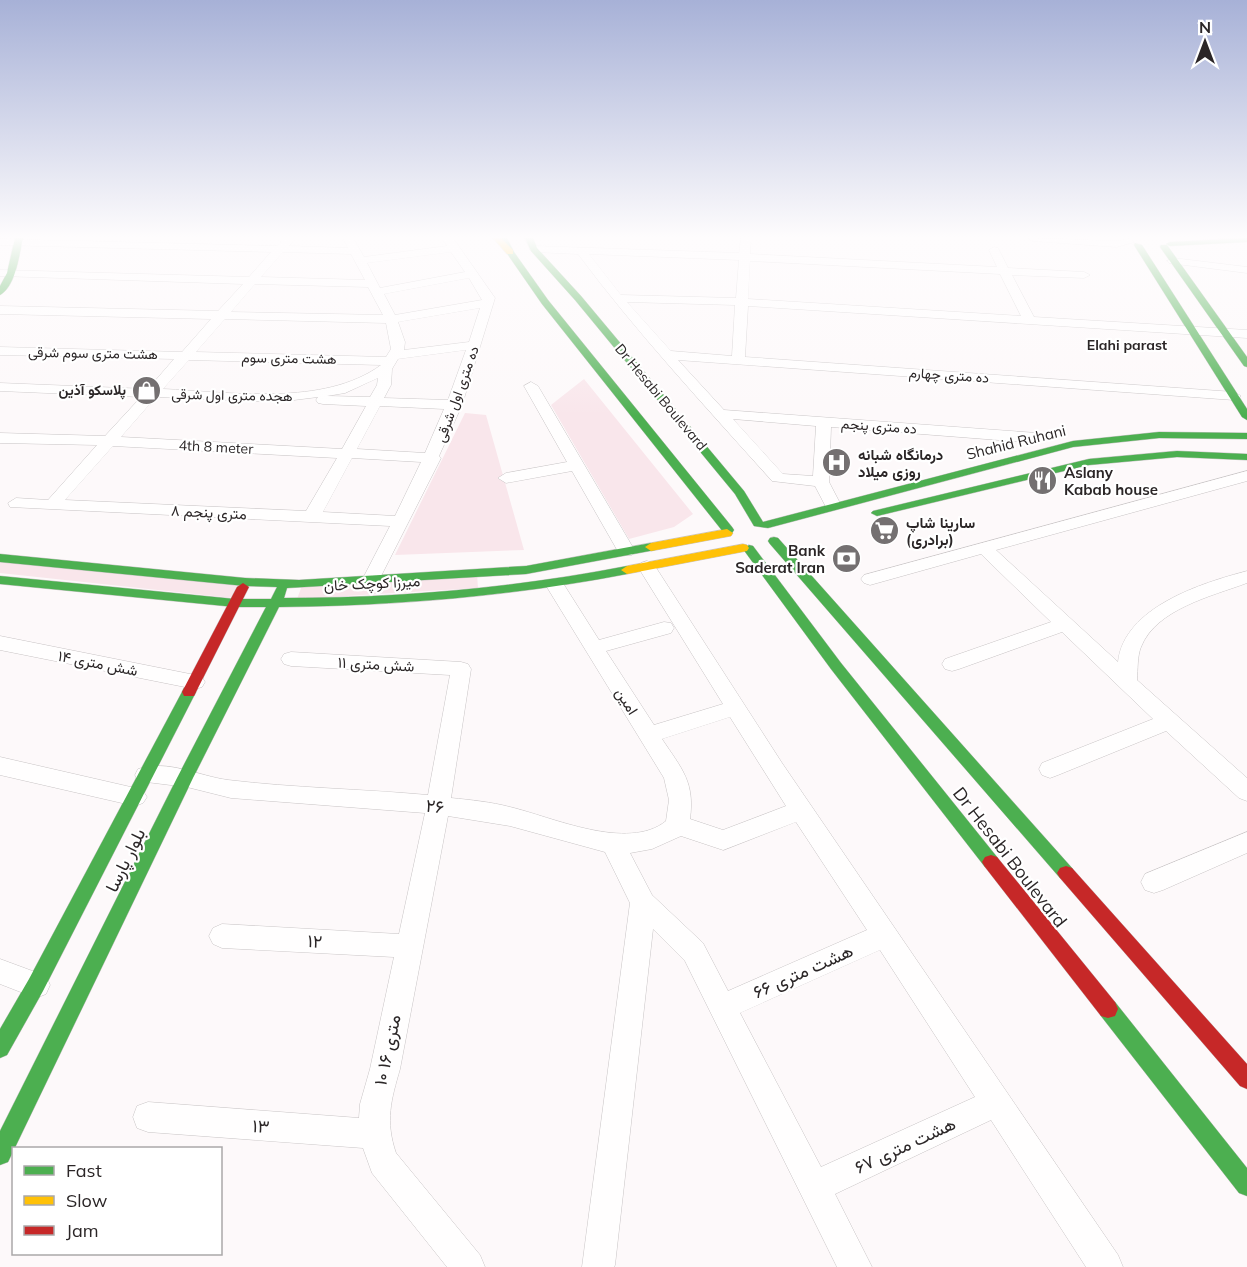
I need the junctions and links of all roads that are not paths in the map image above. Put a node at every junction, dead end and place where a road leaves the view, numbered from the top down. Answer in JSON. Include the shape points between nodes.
{"nodes":[{"id":1,"x":238,"y":297,"type":"edge"},
{"id":2,"x":379,"y":297,"type":"edge"},
{"id":3,"x":488,"y":297,"type":"edge"},
{"id":4,"x":542,"y":297,"type":"edge"},
{"id":5,"x":577,"y":297,"type":"edge"},
{"id":6,"x":742,"y":297,"type":"edge"},
{"id":7,"x":1018,"y":297,"type":"edge"},
{"id":8,"x":1169,"y":297,"type":"edge"},
{"id":9,"x":1199,"y":297,"type":"edge"},
{"id":10,"x":616,"y":298,"type":"joint"},
{"id":11,"x":742,"y":302,"type":"junction"},
{"id":12,"x":488,"y":303,"type":"junction"},
{"id":13,"x":0,"y":310,"type":"edge"},
{"id":14,"x":222,"y":315,"type":"junction"},
{"id":15,"x":391,"y":319,"type":"junction"},
{"id":16,"x":1029,"y":320,"type":"junction"},
{"id":17,"x":1192,"y":330,"type":"junction"},
{"id":18,"x":1224,"y":332,"type":"junction"},
{"id":19,"x":1247,"y":334,"type":"edge"},
{"id":20,"x":475,"y":345,"type":"junction"},
{"id":21,"x":0,"y":351,"type":"edge"},
{"id":22,"x":186,"y":355,"type":"junction"},
{"id":23,"x":665,"y":355,"type":"junction"},
{"id":24,"x":738,"y":359,"type":"junction"},
{"id":25,"x":391,"y":362,"type":"junction"},
{"id":26,"x":1247,"y":364,"type":"edge"},
{"id":27,"x":531,"y":386,"type":"dead end"},
{"id":28,"x":0,"y":387,"type":"edge"},
{"id":29,"x":152,"y":393,"type":"junction"},
{"id":30,"x":1234,"y":396,"type":"junction"},
{"id":31,"x":278,"y":398,"type":"junction"},
{"id":32,"x":375,"y":402,"type":"junction"},
{"id":33,"x":455,"y":405,"type":"junction"},
{"id":34,"x":721,"y":414,"type":"junction"},
{"id":35,"x":1247,"y":417,"type":"edge"},
{"id":36,"x":824,"y":422,"type":"junction"},
{"id":37,"x":1247,"y":436,"type":"edge"},
{"id":38,"x":0,"y":438,"type":"edge"},
{"id":39,"x":1037,"y":438,"type":"dead end"},
{"id":40,"x":109,"y":441,"type":"junction"},
{"id":41,"x":346,"y":454,"type":"junction"},
{"id":42,"x":1247,"y":457,"type":"edge"},
{"id":43,"x":433,"y":458,"type":"junction"},
{"id":44,"x":576,"y":465,"type":"junction"},
{"id":45,"x":1247,"y":476,"type":"edge"},
{"id":46,"x":506,"y":478,"type":"dead end"},
{"id":47,"x":821,"y":482,"type":"junction"},
{"id":48,"x":15,"y":503,"type":"dead end"},
{"id":49,"x":53,"y":504,"type":"junction"},
{"id":50,"x":833,"y":506,"type":"junction"},
{"id":51,"x":867,"y":516,"type":"dead end"},
{"id":52,"x":310,"y":518,"type":"junction"},
{"id":53,"x":402,"y":521,"type":"junction"},
{"id":54,"x":761,"y":524,"type":"junction"},
{"id":55,"x":728,"y":531,"type":"junction"},
{"id":56,"x":778,"y":538,"type":"junction"},
{"id":57,"x":984,"y":548,"type":"junction"},
{"id":58,"x":746,"y":549,"type":"junction"},
{"id":59,"x":626,"y":551,"type":"junction"},
{"id":60,"x":0,"y":558,"type":"edge"},
{"id":61,"x":647,"y":567,"type":"junction"},
{"id":62,"x":526,"y":570,"type":"junction"},
{"id":63,"x":480,"y":574,"type":"junction"},
{"id":64,"x":1247,"y":577,"type":"edge"},
{"id":65,"x":371,"y":579,"type":"junction"},
{"id":66,"x":870,"y":579,"type":"dead end"},
{"id":67,"x":0,"y":580,"type":"edge"},
{"id":68,"x":245,"y":582,"type":"junction"},
{"id":69,"x":285,"y":583,"type":"junction"},
{"id":70,"x":554,"y":584,"type":"junction"},
{"id":71,"x":532,"y":586,"type":"junction"},
{"id":72,"x":482,"y":592,"type":"junction"},
{"id":73,"x":235,"y":603,"type":"junction"},
{"id":74,"x":275,"y":603,"type":"junction"},
{"id":75,"x":1065,"y":624,"type":"junction"},
{"id":76,"x":664,"y":628,"type":"dead end"},
{"id":77,"x":0,"y":643,"type":"edge"},
{"id":78,"x":594,"y":648,"type":"junction"},
{"id":79,"x":291,"y":660,"type":"dead end"},
{"id":80,"x":952,"y":664,"type":"dead end"},
{"id":81,"x":461,"y":669,"type":"joint"},
{"id":82,"x":195,"y":682,"type":"junction"},
{"id":83,"x":1127,"y":682,"type":"junction"},
{"id":84,"x":722,"y":712,"type":"dead end"},
{"id":85,"x":1169,"y":721,"type":"junction"},
{"id":86,"x":648,"y":735,"type":"junction"},
{"id":87,"x":0,"y":766,"type":"edge"},
{"id":88,"x":1050,"y":769,"type":"dead end"},
{"id":89,"x":146,"y":775,"type":"junction"},
{"id":90,"x":186,"y":778,"type":"junction"},
{"id":91,"x":1247,"y":792,"type":"edge"},
{"id":92,"x":135,"y":798,"type":"junction"},
{"id":93,"x":438,"y":805,"type":"junction"},
{"id":94,"x":801,"y":810,"type":"junction"},
{"id":95,"x":677,"y":825,"type":"junction"},
{"id":96,"x":612,"y":842,"type":"junction"},
{"id":97,"x":1247,"y":842,"type":"edge"},
{"id":98,"x":1155,"y":882,"type":"dead end"},
{"id":99,"x":643,"y":903,"type":"junction"},
{"id":100,"x":885,"y":935,"type":"junction"},
{"id":101,"x":222,"y":936,"type":"dead end"},
{"id":102,"x":408,"y":946,"type":"junction"},
{"id":103,"x":0,"y":971,"type":"edge"},
{"id":104,"x":36,"y":985,"type":"junction"},
{"id":105,"x":722,"y":1007,"type":"junction"},
{"id":106,"x":0,"y":1048,"type":"edge"},
{"id":107,"x":1247,"y":1079,"type":"edge"},
{"id":108,"x":997,"y":1102,"type":"junction"},
{"id":109,"x":147,"y":1117,"type":"dead end"},
{"id":110,"x":374,"y":1134,"type":"junction"},
{"id":111,"x":0,"y":1154,"type":"edge"},
{"id":112,"x":1247,"y":1185,"type":"edge"},
{"id":113,"x":814,"y":1187,"type":"junction"},
{"id":114,"x":598,"y":1265,"type":"dead end"},
{"id":115,"x":468,"y":1267,"type":"edge"},
{"id":116,"x":855,"y":1267,"type":"edge"},
{"id":117,"x":1106,"y":1267,"type":"edge"}],
"edges":[{"from":1,"to":14,"type":"street"},
{"from":2,"to":15,"type":"street"},
{"from":3,"to":12,"type":"street"},
{"from":4,"to":55,"type":"main road","name":"Dr Hesabi Boulevard"},
{"from":5,"to":54,"type":"main road","name":"Dr Hesabi Boulevard","via":[[740,493]]},
{"from":6,"to":11,"type":"street"},
{"from":7,"to":16,"type":"street"},
{"from":8,"to":17,"type":"main road"},
{"from":9,"to":18,"type":"main road"},
{"from":10,"to":11,"type":"street"},
{"from":10,"to":23,"type":"street"},
{"from":11,"to":16,"type":"street"},
{"from":11,"to":24,"type":"street"},
{"from":12,"to":15,"type":"street"},
{"from":12,"to":20,"type":"street","name":"ده متری اول شرقی"},
{"from":13,"to":14,"type":"street"},
{"from":14,"to":15,"type":"street"},
{"from":14,"to":22,"type":"street"},
{"from":15,"to":25,"type":"street","via":[[398,342]]},
{"from":16,"to":17,"type":"street"},
{"from":17,"to":18,"type":"street"},
{"from":17,"to":30,"type":"main road"},
{"from":18,"to":19,"type":"street"},
{"from":18,"to":26,"type":"main road"},
{"from":20,"to":25,"type":"street"},
{"from":20,"to":33,"type":"street","name":"ده متری اول شرقی"},
{"from":21,"to":22,"type":"street","name":"هشت متری سوم شرقی"},
{"from":22,"to":25,"type":"street","name":"هشت متری سوم"},
{"from":22,"to":29,"type":"street"},
{"from":23,"to":24,"type":"street","name":"ده متری چهارم"},
{"from":23,"to":34,"type":"street"},
{"from":24,"to":30,"type":"street","name":"ده متری چهارم"},
{"from":25,"to":31,"type":"street","name":"هجده متری اول شرقی","via":[[339,390]]},
{"from":25,"to":32,"type":"street"},
{"from":27,"to":44,"type":"street"},
{"from":28,"to":29,"type":"street","name":"هجده متری اول شرقی"},
{"from":29,"to":31,"type":"street","name":"هجده متری اول شرقی"},
{"from":29,"to":40,"type":"street"},
{"from":30,"to":35,"type":"main road"},
{"from":31,"to":32,"type":"street"},
{"from":32,"to":33,"type":"street"},
{"from":32,"to":41,"type":"street"},
{"from":33,"to":43,"type":"street","name":"ده متری اول شرقی"},
{"from":34,"to":36,"type":"street","name":"ده متری پنجم"},
{"from":34,"to":47,"type":"street","via":[[777,478]]},
{"from":36,"to":39,"type":"street","name":"ده متری پنجم"},
{"from":36,"to":47,"type":"street"},
{"from":37,"to":50,"type":"main road","name":"Shahid Ruhani","via":[[1158,434],[1106,438]]},
{"from":38,"to":40,"type":"street","name":"4th 8 meter"},
{"from":40,"to":41,"type":"street","name":"4th 8 meter"},
{"from":40,"to":49,"type":"street"},
{"from":41,"to":43,"type":"street","name":"4th 8 meter"},
{"from":41,"to":52,"type":"street"},
{"from":42,"to":51,"type":"main road","via":[[1177,454],[1089,462]]},
{"from":43,"to":53,"type":"street","name":"ده متری اول شرقی"},
{"from":44,"to":46,"type":"street"},
{"from":44,"to":59,"type":"street"},
{"from":45,"to":57,"type":"street"},
{"from":47,"to":50,"type":"street"},
{"from":48,"to":49,"type":"street","name":"۸ متری پنجم"},
{"from":49,"to":52,"type":"street","name":"۸ متری پنجم"},
{"from":50,"to":54,"type":"main road","name":"Shahid Ruhani"},
{"from":52,"to":53,"type":"street","name":"۸ متری پنجم"},
{"from":53,"to":65,"type":"street","name":"ده متری اول شرقی"},
{"from":54,"to":55,"type":"main road","name":"Shahid Ruhani","via":[[740,523]]},
{"from":54,"to":56,"type":"main road","name":"Dr Hesabi Boulevard"},
{"from":55,"to":58,"type":"main road","name":"Dr Hesabi Boulevard","via":[[731,542]]},
{"from":55,"to":59,"type":"main road","name":"میرزا کوچک خان"},
{"from":56,"to":58,"type":"main road","name":"میرزا کوچک خان","via":[[766,547]]},
{"from":56,"to":107,"type":"main road","name":"Dr Hesabi Boulevard"},
{"from":57,"to":66,"type":"street"},
{"from":57,"to":75,"type":"street"},
{"from":58,"to":61,"type":"main road","name":"میرزا کوچک خان"},
{"from":58,"to":112,"type":"main road","name":"Dr Hesabi Boulevard"},
{"from":59,"to":62,"type":"main road","name":"میرزا کوچک خان"},
{"from":60,"to":68,"type":"main road","name":"میرزا کوچک خان"},
{"from":61,"to":70,"type":"main road","name":"میرزا کوچک خان"},
{"from":61,"to":94,"type":"street"},
{"from":62,"to":63,"type":"main road","name":"میرزا کوچک خان"},
{"from":62,"to":71,"type":"main road"},
{"from":63,"to":65,"type":"main road","name":"میرزا کوچک خان"},
{"from":63,"to":72,"type":"main road"},
{"from":64,"to":83,"type":"street","via":[[1166,609],[1138,633],[1130,650]]},
{"from":65,"to":69,"type":"main road","name":"میرزا کوچک خان"},
{"from":67,"to":73,"type":"main road","name":"میرزا کوچک خان"},
{"from":68,"to":69,"type":"main road","name":"میرزا کوچک خان"},
{"from":68,"to":73,"type":"main road","name":"بلوار پارسا"},
{"from":69,"to":74,"type":"main road","name":"بلوار پارسا"},
{"from":70,"to":71,"type":"main road","name":"میرزا کوچک خان"},
{"from":70,"to":78,"type":"street","name":"امین"},
{"from":71,"to":72,"type":"main road","name":"میرزا کوچک خان"},
{"from":72,"to":74,"type":"main road","name":"میرزا کوچک خان","via":[[361,602]]},
{"from":73,"to":74,"type":"main road","name":"میرزا کوچک خان"},
{"from":73,"to":82,"type":"main road","name":"بلوار پارسا"},
{"from":74,"to":90,"type":"main road","name":"بلوار پارسا"},
{"from":75,"to":80,"type":"street"},
{"from":75,"to":83,"type":"street"},
{"from":76,"to":78,"type":"street"},
{"from":77,"to":82,"type":"street","name":"شش متری ۱۴"},
{"from":78,"to":86,"type":"street","name":"امین"},
{"from":79,"to":81,"type":"street","name":"شش متری ۱۱"},
{"from":81,"to":93,"type":"street","name":"۱۰ متری ۱۶"},
{"from":82,"to":89,"type":"main road","name":"بلوار پارسا"},
{"from":83,"to":85,"type":"street"},
{"from":84,"to":86,"type":"street"},
{"from":85,"to":88,"type":"street"},
{"from":85,"to":91,"type":"street"},
{"from":86,"to":95,"type":"street","name":"امین","via":[[675,777],[681,800]]},
{"from":87,"to":92,"type":"street"},
{"from":89,"to":90,"type":"street","name":"۲۶"},
{"from":89,"to":92,"type":"main road","name":"بلوار پارسا"},
{"from":90,"to":93,"type":"street","name":"۲۶","via":[[227,789]]},
{"from":90,"to":111,"type":"main road","name":"بلوار پارسا"},
{"from":92,"to":104,"type":"main road","name":"بلوار پارسا"},
{"from":93,"to":96,"type":"street","name":"۲۶","via":[[496,814]]},
{"from":93,"to":102,"type":"street","name":"۱۰ متری ۱۶"},
{"from":94,"to":95,"type":"street","via":[[723,840]]},
{"from":94,"to":100,"type":"street"},
{"from":95,"to":96,"type":"street","name":"۲۶","via":[[648,841]]},
{"from":96,"to":99,"type":"street"},
{"from":97,"to":98,"type":"street"},
{"from":99,"to":105,"type":"street","via":[[694,952]]},
{"from":99,"to":114,"type":"street"},
{"from":100,"to":105,"type":"street","name":"هشت متری ۶۶"},
{"from":100,"to":108,"type":"street"},
{"from":101,"to":102,"type":"street","name":"۱۲"},
{"from":102,"to":110,"type":"street","name":"۱۰ متری ۱۶","via":[[375,1104]]},
{"from":103,"to":104,"type":"street"},
{"from":104,"to":106,"type":"main road","name":"بلوار پارسا"},
{"from":105,"to":113,"type":"street"},
{"from":108,"to":113,"type":"street","name":"هشت متری ۶۷"},
{"from":108,"to":117,"type":"street"},
{"from":109,"to":110,"type":"street","name":"۱۳"},
{"from":110,"to":115,"type":"street","name":"۱۰ متری ۱۶","via":[[383,1162]]},
{"from":113,"to":116,"type":"street"}]}
